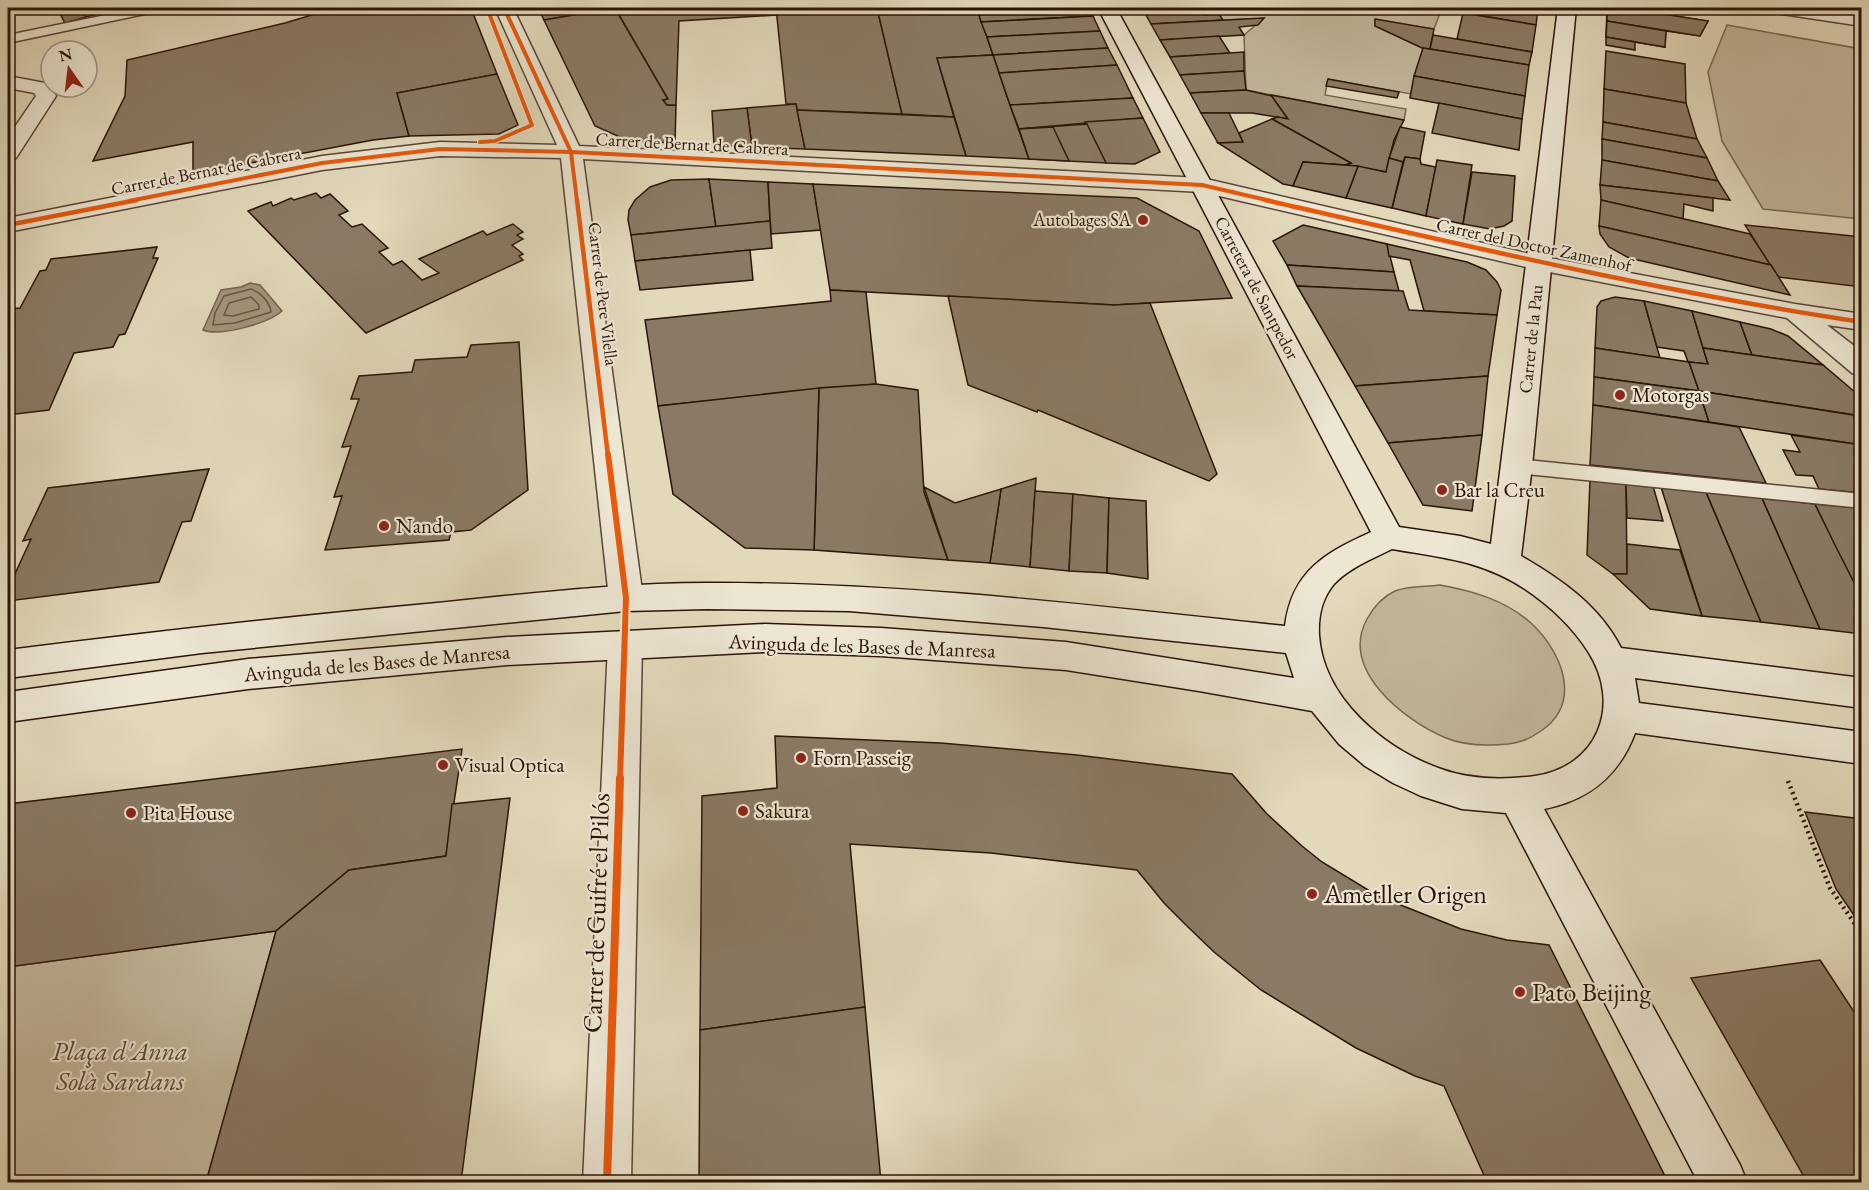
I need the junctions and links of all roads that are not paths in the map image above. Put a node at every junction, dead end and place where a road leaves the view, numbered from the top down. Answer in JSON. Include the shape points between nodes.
{"nodes":[{"id":1,"x":154,"y":8,"type":"edge"},
{"id":2,"x":504,"y":8,"type":"edge"},
{"id":3,"x":1107,"y":8,"type":"edge"},
{"id":4,"x":1567,"y":8,"type":"edge"},
{"id":5,"x":1782,"y":8,"type":"edge"},
{"id":6,"x":1862,"y":20,"type":"edge"},
{"id":7,"x":8,"y":39,"type":"edge"},
{"id":8,"x":8,"y":82,"type":"edge"},
{"id":9,"x":571,"y":152,"type":"junction"},
{"id":10,"x":8,"y":153,"type":"edge"},
{"id":11,"x":1202,"y":185,"type":"junction"},
{"id":12,"x":8,"y":225,"type":"edge"},
{"id":13,"x":1539,"y":263,"type":"junction"},
{"id":14,"x":1795,"y":312,"type":"junction"},
{"id":15,"x":1862,"y":322,"type":"edge"},
{"id":16,"x":1862,"y":367,"type":"edge"},
{"id":17,"x":1517,"y":466,"type":"junction"},
{"id":18,"x":1862,"y":501,"type":"edge"},
{"id":19,"x":1389,"y":537,"type":"junction"},
{"id":20,"x":1504,"y":562,"type":"junction"},
{"id":21,"x":626,"y":598,"type":"junction"},
{"id":22,"x":1300,"y":642,"type":"junction"},
{"id":23,"x":625,"y":645,"type":"junction"},
{"id":24,"x":1612,"y":661,"type":"junction"},
{"id":25,"x":8,"y":664,"type":"edge"},
{"id":26,"x":1862,"y":693,"type":"edge"},
{"id":27,"x":1321,"y":698,"type":"junction"},
{"id":28,"x":8,"y":707,"type":"edge"},
{"id":29,"x":1622,"y":716,"type":"junction"},
{"id":30,"x":1862,"y":748,"type":"edge"},
{"id":31,"x":1518,"y":797,"type":"junction"},
{"id":32,"x":607,"y":1182,"type":"edge"},
{"id":33,"x":1723,"y":1182,"type":"edge"}],
"edges":[{"from":1,"to":7,"type":"lane"},
{"from":2,"to":9,"type":"street","name":"Carrer de Pere Vilella"},
{"from":3,"to":11,"type":"street","name":"Carretera de Santpedor"},
{"from":4,"to":13,"type":"street","name":"Carrer de la Pau"},
{"from":5,"to":6,"type":"street"},
{"from":8,"to":10,"type":"street","via":[[43,88],[46,96]]},
{"from":9,"to":11,"type":"street","name":"Carrer de Bernat de Cabrera"},
{"from":9,"to":12,"type":"street","name":"Carrer de Bernat de Cabrera","via":[[440,149],[322,163]]},
{"from":9,"to":21,"type":"street","name":"Carrer de Pere Vilella"},
{"from":11,"to":13,"type":"street","name":"Carrer del Doctor Zamenhof"},
{"from":11,"to":19,"type":"street","name":"Carretera de Santpedor"},
{"from":13,"to":14,"type":"street","name":"Carrer del Doctor Zamenhof"},
{"from":13,"to":17,"type":"street","name":"Carrer de la Pau"},
{"from":14,"to":15,"type":"street","name":"Carrer del Doctor Zamenhof"},
{"from":14,"to":16,"type":"street"},
{"from":17,"to":18,"type":"lane"},
{"from":17,"to":20,"type":"street","name":"Carrer de la Pau"},
{"from":19,"to":20,"type":"street","via":[[1458,547]]},
{"from":19,"to":22,"type":"street","via":[[1323,575],[1305,605]]},
{"from":20,"to":24,"type":"street","via":[[1548,587],[1586,621]]},
{"from":21,"to":22,"type":"street","name":"Avinguda de les Bases de Manresa","via":[[849,598],[1044,614]]},
{"from":21,"to":23,"type":"street","name":"Carrer de Pere Vilella"},
{"from":21,"to":25,"type":"street","name":"Avinguda de les Bases de Manresa","via":[[202,639]]},
{"from":22,"to":27,"type":"street"},
{"from":23,"to":27,"type":"street","name":"Avinguda de les Bases de Manresa","via":[[765,638],[958,647],[1077,658]]},
{"from":23,"to":28,"type":"street","name":"Avinguda de les Bases de Manresa","via":[[507,651],[248,674]]},
{"from":23,"to":32,"type":"street","name":"Carrer de Guifré el Pilós"},
{"from":24,"to":26,"type":"street"},
{"from":24,"to":29,"type":"street","via":[[1621,688]]},
{"from":27,"to":31,"type":"street","via":[[1356,737],[1404,771],[1462,791]]},
{"from":29,"to":30,"type":"street"},
{"from":29,"to":31,"type":"street","via":[[1613,747],[1591,772],[1558,789]]},
{"from":31,"to":33,"type":"street"}]}
